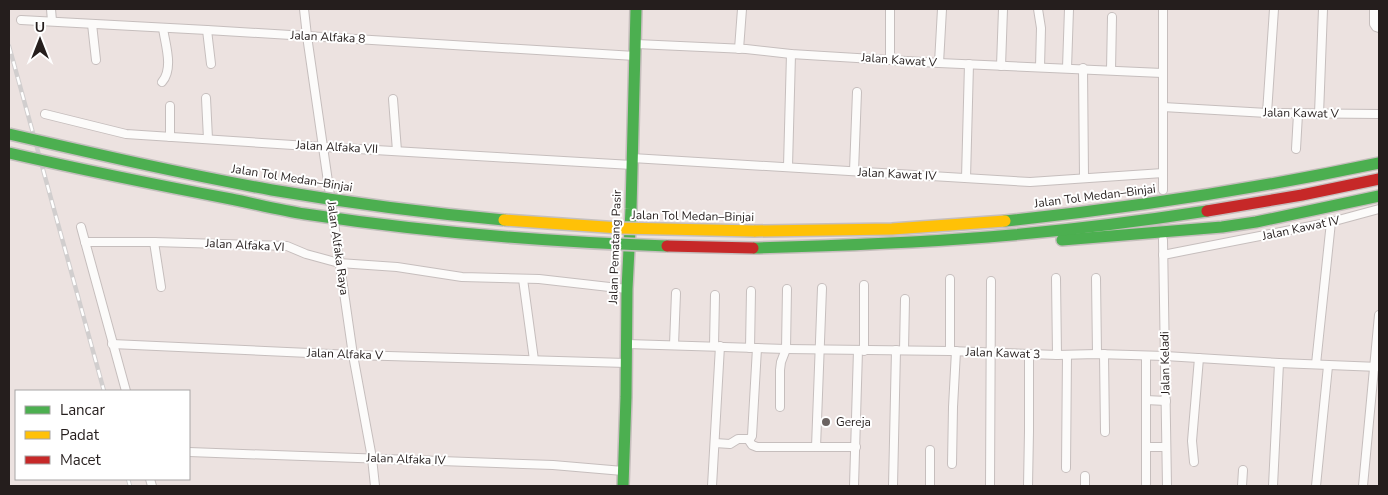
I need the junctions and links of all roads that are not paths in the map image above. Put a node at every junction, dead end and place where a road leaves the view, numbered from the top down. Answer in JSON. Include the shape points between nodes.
{"nodes":[{"id":1,"x":51,"y":9,"type":"edge"},
{"id":2,"x":304,"y":9,"type":"edge"},
{"id":3,"x":636,"y":9,"type":"edge"},
{"id":4,"x":742,"y":9,"type":"edge"},
{"id":5,"x":890,"y":9,"type":"edge"},
{"id":6,"x":942,"y":9,"type":"edge"},
{"id":7,"x":1003,"y":9,"type":"edge"},
{"id":8,"x":1038,"y":9,"type":"edge"},
{"id":9,"x":1069,"y":9,"type":"edge"},
{"id":10,"x":1163,"y":9,"type":"edge"},
{"id":11,"x":1274,"y":9,"type":"edge"},
{"id":12,"x":1324,"y":9,"type":"edge"},
{"id":13,"x":1374,"y":9,"type":"edge"},
{"id":14,"x":1112,"y":17,"type":"dead end"},
{"id":15,"x":21,"y":20,"type":"dead end"},
{"id":16,"x":52,"y":22,"type":"junction"},
{"id":17,"x":92,"y":24,"type":"junction"},
{"id":18,"x":162,"y":28,"type":"junction"},
{"id":19,"x":1379,"y":28,"type":"edge"},
{"id":20,"x":207,"y":30,"type":"junction"},
{"id":21,"x":307,"y":36,"type":"junction"},
{"id":22,"x":739,"y":49,"type":"junction"},
{"id":23,"x":635,"y":50,"type":"junction"},
{"id":24,"x":791,"y":54,"type":"junction"},
{"id":25,"x":96,"y":60,"type":"dead end"},
{"id":26,"x":890,"y":60,"type":"junction"},
{"id":27,"x":940,"y":63,"type":"junction"},
{"id":28,"x":211,"y":64,"type":"dead end"},
{"id":29,"x":969,"y":64,"type":"junction"},
{"id":30,"x":1001,"y":66,"type":"junction"},
{"id":31,"x":1040,"y":67,"type":"junction"},
{"id":32,"x":1067,"y":68,"type":"junction"},
{"id":33,"x":1083,"y":68,"type":"junction"},
{"id":34,"x":1111,"y":70,"type":"junction"},
{"id":35,"x":1162,"y":73,"type":"junction"},
{"id":36,"x":162,"y":82,"type":"dead end"},
{"id":37,"x":857,"y":92,"type":"dead end"},
{"id":38,"x":206,"y":98,"type":"dead end"},
{"id":39,"x":393,"y":100,"type":"dead end"},
{"id":40,"x":170,"y":106,"type":"dead end"},
{"id":41,"x":1164,"y":108,"type":"junction"},
{"id":42,"x":1267,"y":113,"type":"junction"},
{"id":43,"x":45,"y":114,"type":"dead end"},
{"id":44,"x":1298,"y":114,"type":"junction"},
{"id":45,"x":1319,"y":114,"type":"junction"},
{"id":46,"x":1379,"y":114,"type":"edge"},
{"id":47,"x":9,"y":134,"type":"edge"},
{"id":48,"x":170,"y":137,"type":"junction"},
{"id":49,"x":208,"y":139,"type":"junction"},
{"id":50,"x":324,"y":147,"type":"junction"},
{"id":51,"x":1296,"y":149,"type":"dead end"},
{"id":52,"x":397,"y":151,"type":"junction"},
{"id":53,"x":9,"y":153,"type":"edge"},
{"id":54,"x":1379,"y":154,"type":"edge"},
{"id":55,"x":632,"y":161,"type":"junction"},
{"id":56,"x":1379,"y":163,"type":"edge"},
{"id":57,"x":788,"y":166,"type":"junction"},
{"id":58,"x":854,"y":171,"type":"junction"},
{"id":59,"x":1163,"y":173,"type":"junction"},
{"id":60,"x":1084,"y":177,"type":"junction"},
{"id":61,"x":966,"y":178,"type":"junction"},
{"id":62,"x":1301,"y":179,"type":"junction"},
{"id":63,"x":1379,"y":179,"type":"edge"},
{"id":64,"x":1163,"y":190,"type":"dead end"},
{"id":65,"x":1379,"y":196,"type":"edge"},
{"id":66,"x":1379,"y":209,"type":"edge"},
{"id":67,"x":1332,"y":222,"type":"junction"},
{"id":68,"x":81,"y":227,"type":"dead end"},
{"id":69,"x":1163,"y":240,"type":"dead end"},
{"id":70,"x":85,"y":242,"type":"junction"},
{"id":71,"x":154,"y":242,"type":"junction"},
{"id":72,"x":827,"y":247,"type":"junction"},
{"id":73,"x":1163,"y":256,"type":"junction"},
{"id":74,"x":340,"y":263,"type":"junction"},
{"id":75,"x":1056,"y":278,"type":"dead end"},
{"id":76,"x":1096,"y":278,"type":"dead end"},
{"id":77,"x":522,"y":279,"type":"junction"},
{"id":78,"x":950,"y":279,"type":"dead end"},
{"id":79,"x":991,"y":281,"type":"dead end"},
{"id":80,"x":864,"y":285,"type":"dead end"},
{"id":81,"x":161,"y":287,"type":"dead end"},
{"id":82,"x":822,"y":288,"type":"dead end"},
{"id":83,"x":627,"y":289,"type":"junction"},
{"id":84,"x":788,"y":289,"type":"dead end"},
{"id":85,"x":751,"y":291,"type":"dead end"},
{"id":86,"x":676,"y":293,"type":"dead end"},
{"id":87,"x":716,"y":295,"type":"dead end"},
{"id":88,"x":905,"y":299,"type":"dead end"},
{"id":89,"x":1379,"y":315,"type":"edge"},
{"id":90,"x":112,"y":344,"type":"junction"},
{"id":91,"x":626,"y":344,"type":"junction"},
{"id":92,"x":674,"y":345,"type":"junction"},
{"id":93,"x":717,"y":346,"type":"junction"},
{"id":94,"x":753,"y":348,"type":"junction"},
{"id":95,"x":786,"y":349,"type":"junction"},
{"id":96,"x":821,"y":350,"type":"junction"},
{"id":97,"x":861,"y":350,"type":"junction"},
{"id":98,"x":900,"y":350,"type":"junction"},
{"id":99,"x":953,"y":351,"type":"junction"},
{"id":100,"x":991,"y":352,"type":"junction"},
{"id":101,"x":1029,"y":354,"type":"junction"},
{"id":102,"x":1101,"y":354,"type":"junction"},
{"id":103,"x":353,"y":355,"type":"junction"},
{"id":104,"x":1057,"y":355,"type":"junction"},
{"id":105,"x":1067,"y":355,"type":"junction"},
{"id":106,"x":1146,"y":356,"type":"junction"},
{"id":107,"x":1165,"y":356,"type":"junction"},
{"id":108,"x":1199,"y":358,"type":"junction"},
{"id":109,"x":534,"y":360,"type":"junction"},
{"id":110,"x":626,"y":363,"type":"junction"},
{"id":111,"x":1279,"y":363,"type":"junction"},
{"id":112,"x":1316,"y":364,"type":"junction"},
{"id":113,"x":1328,"y":366,"type":"junction"},
{"id":114,"x":1376,"y":367,"type":"edge"},
{"id":115,"x":126,"y":390,"type":"edge"},
{"id":116,"x":1146,"y":400,"type":"junction"},
{"id":117,"x":1166,"y":401,"type":"junction"},
{"id":118,"x":780,"y":407,"type":"dead end"},
{"id":119,"x":1105,"y":432,"type":"dead end"},
{"id":120,"x":748,"y":439,"type":"junction"},
{"id":121,"x":715,"y":443,"type":"junction"},
{"id":122,"x":816,"y":447,"type":"junction"},
{"id":123,"x":856,"y":447,"type":"junction"},
{"id":124,"x":1146,"y":447,"type":"junction"},
{"id":125,"x":1166,"y":447,"type":"junction"},
{"id":126,"x":930,"y":450,"type":"dead end"},
{"id":127,"x":190,"y":452,"type":"edge"},
{"id":128,"x":372,"y":458,"type":"junction"},
{"id":129,"x":1194,"y":462,"type":"dead end"},
{"id":130,"x":952,"y":464,"type":"dead end"},
{"id":131,"x":1066,"y":468,"type":"dead end"},
{"id":132,"x":623,"y":470,"type":"junction"},
{"id":133,"x":1243,"y":470,"type":"dead end"},
{"id":134,"x":1085,"y":476,"type":"dead end"},
{"id":135,"x":1146,"y":484,"type":"dead end"},
{"id":136,"x":376,"y":486,"type":"edge"},
{"id":137,"x":623,"y":486,"type":"edge"},
{"id":138,"x":712,"y":486,"type":"edge"},
{"id":139,"x":854,"y":486,"type":"edge"},
{"id":140,"x":893,"y":486,"type":"edge"},
{"id":141,"x":930,"y":486,"type":"edge"},
{"id":142,"x":990,"y":486,"type":"edge"},
{"id":143,"x":1028,"y":486,"type":"edge"},
{"id":144,"x":1085,"y":486,"type":"edge"},
{"id":145,"x":1166,"y":486,"type":"edge"},
{"id":146,"x":1242,"y":486,"type":"edge"},
{"id":147,"x":1273,"y":486,"type":"edge"},
{"id":148,"x":1316,"y":486,"type":"edge"},
{"id":149,"x":1363,"y":486,"type":"edge"}],
"edges":[{"from":1,"to":16,"type":"street"},
{"from":2,"to":21,"type":"street","name":"Jalan Alfaka Raya"},
{"from":3,"to":23,"type":"main road","name":"Jalan Pematang Pasir"},
{"from":4,"to":22,"type":"street"},
{"from":5,"to":26,"type":"street"},
{"from":6,"to":27,"type":"street"},
{"from":7,"to":30,"type":"street"},
{"from":8,"to":31,"type":"street","via":[[1042,28]]},
{"from":9,"to":32,"type":"street"},
{"from":10,"to":35,"type":"street"},
{"from":11,"to":42,"type":"street"},
{"from":12,"to":45,"type":"street"},
{"from":13,"to":19,"type":"street","via":[[1374,24]]},
{"from":14,"to":34,"type":"street"},
{"from":15,"to":16,"type":"street","name":"Jalan Alfaka 8"},
{"from":16,"to":17,"type":"street","name":"Jalan Alfaka 8"},
{"from":17,"to":18,"type":"street","name":"Jalan Alfaka 8"},
{"from":17,"to":25,"type":"street"},
{"from":18,"to":20,"type":"street","name":"Jalan Alfaka 8"},
{"from":18,"to":36,"type":"street","via":[[168,61]]},
{"from":20,"to":21,"type":"street","name":"Jalan Alfaka 8"},
{"from":20,"to":28,"type":"street"},
{"from":21,"to":23,"type":"street","name":"Jalan Alfaka 8"},
{"from":21,"to":50,"type":"street","name":"Jalan Alfaka Raya"},
{"from":22,"to":23,"type":"street","name":"Jalan Kawat V"},
{"from":22,"to":24,"type":"street","name":"Jalan Kawat V"},
{"from":23,"to":55,"type":"main road","name":"Jalan Pematang Pasir"},
{"from":24,"to":26,"type":"street","name":"Jalan Kawat V"},
{"from":24,"to":57,"type":"street"},
{"from":26,"to":27,"type":"street","name":"Jalan Kawat V"},
{"from":27,"to":29,"type":"street","name":"Jalan Kawat V"},
{"from":29,"to":30,"type":"street","name":"Jalan Kawat V"},
{"from":29,"to":61,"type":"street"},
{"from":30,"to":31,"type":"street","name":"Jalan Kawat V"},
{"from":31,"to":32,"type":"street","name":"Jalan Kawat V"},
{"from":32,"to":33,"type":"street","name":"Jalan Kawat V"},
{"from":33,"to":34,"type":"street","name":"Jalan Kawat V"},
{"from":33,"to":60,"type":"street"},
{"from":34,"to":35,"type":"street","name":"Jalan Kawat V"},
{"from":35,"to":41,"type":"street"},
{"from":37,"to":58,"type":"street"},
{"from":38,"to":49,"type":"street"},
{"from":39,"to":52,"type":"street"},
{"from":40,"to":48,"type":"street"},
{"from":41,"to":42,"type":"street","name":"Jalan Kawat V"},
{"from":41,"to":59,"type":"street"},
{"from":42,"to":44,"type":"street","name":"Jalan Kawat V"},
{"from":43,"to":48,"type":"street","name":"Jalan Alfaka VII","via":[[126,134]]},
{"from":44,"to":45,"type":"street","name":"Jalan Kawat V"},
{"from":44,"to":51,"type":"street"},
{"from":45,"to":46,"type":"street","name":"Jalan Kawat V"},
{"from":47,"to":62,"type":"main road","name":"Jalan Tol Medan–Binjai","bridge":true,"via":[[212,179],[392,208],[547,224],[705,231],[912,228],[1025,219],[1176,200]]},
{"from":48,"to":49,"type":"street","name":"Jalan Alfaka VII"},
{"from":49,"to":50,"type":"street","name":"Jalan Alfaka VII"},
{"from":50,"to":52,"type":"street","name":"Jalan Alfaka VII"},
{"from":50,"to":74,"type":"street","name":"Jalan Alfaka Raya"},
{"from":52,"to":55,"type":"street","name":"Jalan Alfaka VII"},
{"from":53,"to":72,"type":"main road","bridge":true,"via":[[227,199],[391,225],[581,242],[704,248]]},
{"from":54,"to":62,"type":"main road"},
{"from":55,"to":57,"type":"street","name":"Jalan Kawat IV"},
{"from":55,"to":83,"type":"main road","name":"Jalan Pematang Pasir"},
{"from":56,"to":62,"type":"main road","name":"Jalan Tol Medan–Binjai"},
{"from":57,"to":58,"type":"street","name":"Jalan Kawat IV"},
{"from":58,"to":61,"type":"street","name":"Jalan Kawat IV"},
{"from":59,"to":60,"type":"street","name":"Jalan Kawat IV"},
{"from":59,"to":64,"type":"street"},
{"from":60,"to":61,"type":"street","name":"Jalan Kawat IV","via":[[1030,182]]},
{"from":63,"to":72,"type":"main road","via":[[1233,207],[1099,226],[913,243]]},
{"from":65,"to":72,"type":"main road","via":[[1213,228],[937,247]]},
{"from":66,"to":67,"type":"street","name":"Jalan Kawat IV"},
{"from":67,"to":73,"type":"street","name":"Jalan Kawat IV"},
{"from":67,"to":112,"type":"street"},
{"from":68,"to":70,"type":"street"},
{"from":69,"to":73,"type":"street","name":"Jalan Keladi"},
{"from":70,"to":71,"type":"street","name":"Jalan Alfaka VI"},
{"from":70,"to":90,"type":"street"},
{"from":71,"to":74,"type":"street","name":"Jalan Alfaka VI","via":[[287,246]]},
{"from":71,"to":81,"type":"street"},
{"from":73,"to":107,"type":"street","name":"Jalan Keladi"},
{"from":74,"to":77,"type":"street","name":"Jalan Alfaka VI","via":[[397,267],[462,277]]},
{"from":74,"to":103,"type":"street","name":"Jalan Alfaka Raya"},
{"from":75,"to":104,"type":"street"},
{"from":76,"to":102,"type":"street"},
{"from":77,"to":83,"type":"street","name":"Jalan Alfaka VI"},
{"from":77,"to":109,"type":"street"},
{"from":78,"to":99,"type":"street"},
{"from":79,"to":100,"type":"street"},
{"from":80,"to":97,"type":"street"},
{"from":82,"to":96,"type":"street"},
{"from":83,"to":91,"type":"main road","name":"Jalan Pematang Pasir"},
{"from":84,"to":95,"type":"street"},
{"from":85,"to":94,"type":"street"},
{"from":86,"to":92,"type":"street"},
{"from":87,"to":93,"type":"street"},
{"from":88,"to":98,"type":"street"},
{"from":89,"to":114,"type":"street"},
{"from":90,"to":103,"type":"street","name":"Jalan Alfaka V"},
{"from":90,"to":115,"type":"street"},
{"from":91,"to":92,"type":"street","name":"Jalan Kawat 3"},
{"from":91,"to":110,"type":"main road","name":"Jalan Pematang Pasir"},
{"from":92,"to":93,"type":"street","name":"Jalan Kawat 3"},
{"from":93,"to":94,"type":"street","name":"Jalan Kawat 3"},
{"from":93,"to":121,"type":"street"},
{"from":94,"to":95,"type":"street","name":"Jalan Kawat 3"},
{"from":94,"to":120,"type":"street","via":[[753,428]]},
{"from":95,"to":96,"type":"street","name":"Jalan Kawat 3"},
{"from":95,"to":118,"type":"street","via":[[780,370]]},
{"from":96,"to":97,"type":"street","name":"Jalan Kawat 3"},
{"from":96,"to":122,"type":"street"},
{"from":97,"to":98,"type":"street","name":"Jalan Kawat 3"},
{"from":97,"to":123,"type":"street"},
{"from":98,"to":99,"type":"street","name":"Jalan Kawat 3"},
{"from":98,"to":140,"type":"street"},
{"from":99,"to":100,"type":"street","name":"Jalan Kawat 3"},
{"from":99,"to":130,"type":"street"},
{"from":100,"to":101,"type":"street","name":"Jalan Kawat 3"},
{"from":100,"to":142,"type":"street"},
{"from":101,"to":104,"type":"street","name":"Jalan Kawat 3"},
{"from":101,"to":143,"type":"street"},
{"from":102,"to":105,"type":"street","name":"Jalan Kawat 3"},
{"from":102,"to":106,"type":"street","name":"Jalan Kawat 3"},
{"from":102,"to":119,"type":"street"},
{"from":103,"to":109,"type":"street","name":"Jalan Alfaka V"},
{"from":103,"to":128,"type":"street","name":"Jalan Alfaka Raya"},
{"from":104,"to":105,"type":"street","name":"Jalan Kawat 3"},
{"from":105,"to":131,"type":"street"},
{"from":106,"to":107,"type":"street","name":"Jalan Kawat 3"},
{"from":106,"to":116,"type":"street"},
{"from":107,"to":108,"type":"street","name":"Jalan Kawat 3"},
{"from":107,"to":117,"type":"street","name":"Jalan Keladi"},
{"from":108,"to":111,"type":"street","name":"Jalan Kawat 3"},
{"from":108,"to":129,"type":"street","via":[[1192,441]]},
{"from":109,"to":110,"type":"street","name":"Jalan Alfaka V"},
{"from":110,"to":132,"type":"main road","name":"Jalan Pematang Pasir"},
{"from":111,"to":112,"type":"street","name":"Jalan Kawat 3"},
{"from":111,"to":147,"type":"street"},
{"from":112,"to":113,"type":"street","name":"Jalan Kawat 3"},
{"from":113,"to":114,"type":"street","name":"Jalan Kawat 3"},
{"from":113,"to":148,"type":"street"},
{"from":114,"to":149,"type":"street"},
{"from":116,"to":117,"type":"street"},
{"from":116,"to":124,"type":"street"},
{"from":117,"to":125,"type":"street","name":"Jalan Keladi"},
{"from":120,"to":121,"type":"street","via":[[738,439],[730,444]]},
{"from":120,"to":122,"type":"street","via":[[757,447]]},
{"from":121,"to":138,"type":"street"},
{"from":122,"to":123,"type":"street"},
{"from":123,"to":139,"type":"street"},
{"from":124,"to":125,"type":"street"},
{"from":124,"to":135,"type":"street"},
{"from":125,"to":145,"type":"street","name":"Jalan Keladi"},
{"from":126,"to":141,"type":"street"},
{"from":127,"to":128,"type":"street","name":"Jalan Alfaka IV"},
{"from":128,"to":132,"type":"street","name":"Jalan Alfaka IV","via":[[553,464]]},
{"from":128,"to":136,"type":"street","name":"Jalan Alfaka Raya"},
{"from":132,"to":137,"type":"main road","name":"Jalan Pematang Pasir"},
{"from":133,"to":146,"type":"street"},
{"from":134,"to":144,"type":"street"}]}
